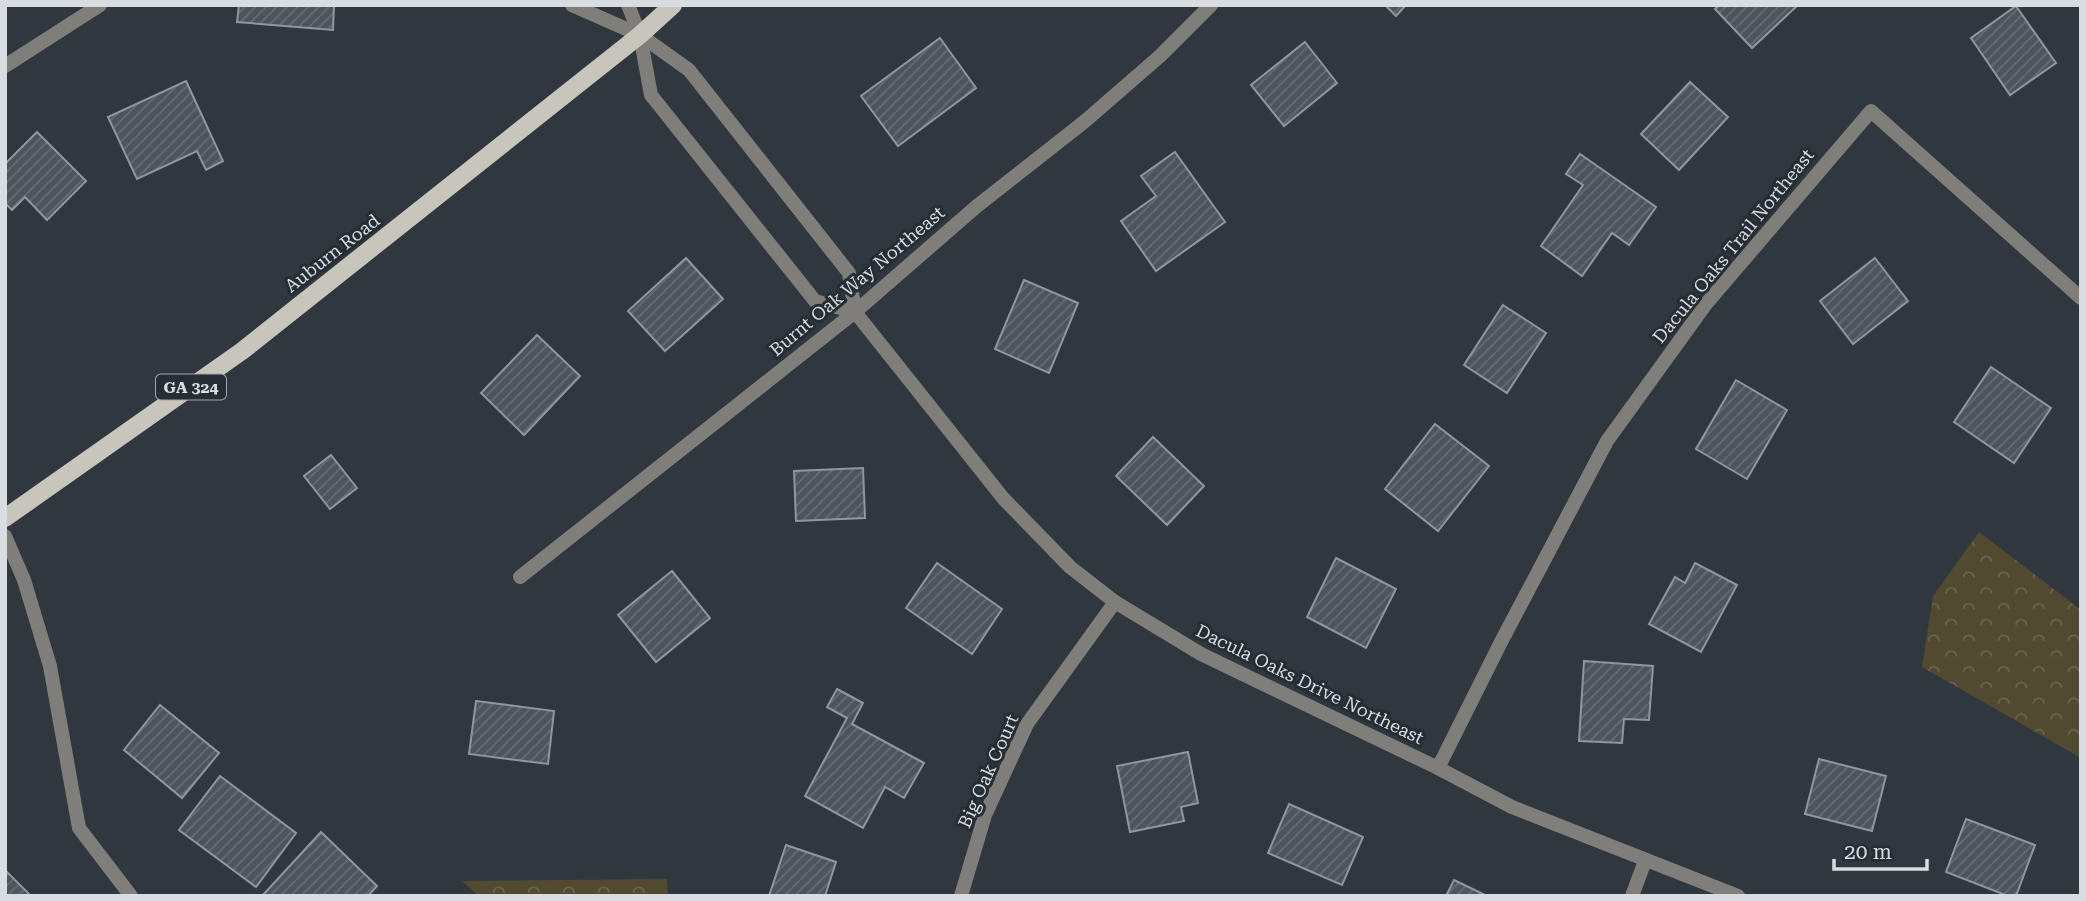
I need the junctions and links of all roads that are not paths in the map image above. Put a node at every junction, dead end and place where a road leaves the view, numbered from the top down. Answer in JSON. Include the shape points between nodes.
{"nodes":[{"id":1,"x":100,"y":5,"type":"edge"},
{"id":2,"x":572,"y":5,"type":"edge"},
{"id":3,"x":628,"y":5,"type":"edge"},
{"id":4,"x":673,"y":5,"type":"edge"},
{"id":5,"x":1211,"y":5,"type":"edge"},
{"id":6,"x":640,"y":35,"type":"junction"},
{"id":7,"x":5,"y":66,"type":"edge"},
{"id":8,"x":2081,"y":298,"type":"edge"},
{"id":9,"x":855,"y":312,"type":"junction"},
{"id":10,"x":5,"y":518,"type":"edge"},
{"id":11,"x":5,"y":536,"type":"edge"},
{"id":12,"x":520,"y":577,"type":"dead end"},
{"id":13,"x":1115,"y":602,"type":"junction"},
{"id":14,"x":1438,"y":768,"type":"junction"},
{"id":15,"x":1645,"y":861,"type":"junction"},
{"id":16,"x":131,"y":896,"type":"edge"},
{"id":17,"x":961,"y":896,"type":"edge"},
{"id":18,"x":1632,"y":896,"type":"edge"},
{"id":19,"x":1738,"y":896,"type":"edge"}],
"edges":[{"from":1,"to":7,"type":"street"},
{"from":2,"to":6,"type":"street","name":"Dacula Oaks Drive Northeast"},
{"from":3,"to":6,"type":"street"},
{"from":4,"to":6,"type":"main road","name":"Auburn Road","number":"GA 324"},
{"from":5,"to":9,"type":"street","name":"Burnt Oak Way Northeast","via":[[1084,122],[977,206]]},
{"from":6,"to":9,"type":"street","name":"Dacula Oaks Drive Northeast","via":[[689,70],[829,244],[849,273]]},
{"from":6,"to":9,"type":"street","via":[[651,95],[815,301]]},
{"from":6,"to":10,"type":"main road","name":"Auburn Road","number":"GA 324","via":[[242,351]]},
{"from":8,"to":14,"type":"street","name":"Dacula Oaks Trail Northeast","via":[[1871,111],[1706,304],[1607,441]]},
{"from":9,"to":12,"type":"street","name":"Burnt Oak Way Northeast"},
{"from":9,"to":13,"type":"street","name":"Dacula Oaks Drive Northeast","via":[[1003,498],[1070,567]]},
{"from":11,"to":16,"type":"street","via":[[24,580],[50,666],[79,828]]},
{"from":13,"to":14,"type":"street","name":"Dacula Oaks Drive Northeast","via":[[1212,660]]},
{"from":13,"to":17,"type":"street","name":"Big Oak Court","via":[[1027,724],[985,815]]},
{"from":14,"to":15,"type":"street","name":"Dacula Oaks Drive Northeast","via":[[1512,807]]},
{"from":15,"to":18,"type":"street"},
{"from":15,"to":19,"type":"street","name":"Dacula Oaks Drive Northeast"}]}
